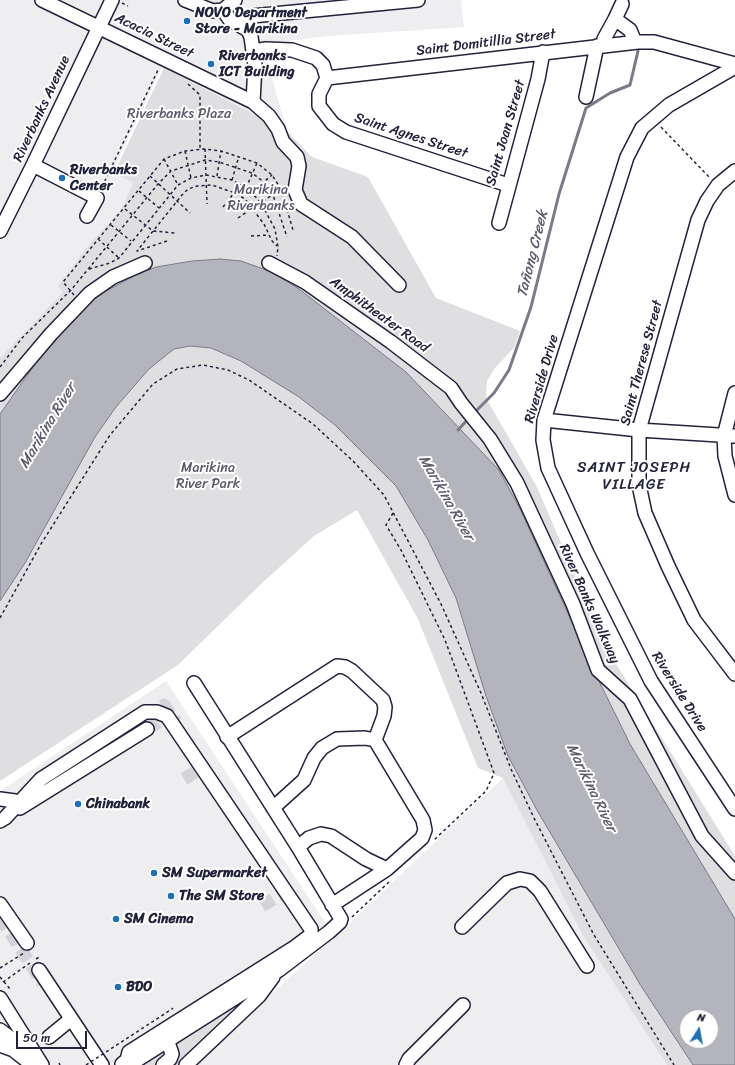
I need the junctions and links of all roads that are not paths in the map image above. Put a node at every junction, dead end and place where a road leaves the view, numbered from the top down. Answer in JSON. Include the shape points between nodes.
{"nodes":[{"id":1,"x":42,"y":0,"type":"edge"},
{"id":2,"x":112,"y":0,"type":"edge"},
{"id":3,"x":184,"y":0,"type":"edge"},
{"id":4,"x":235,"y":0,"type":"edge"},
{"id":5,"x":418,"y":0,"type":"edge"},
{"id":6,"x":622,"y":4,"type":"dead end"},
{"id":7,"x":223,"y":10,"type":"junction"},
{"id":8,"x":615,"y":19,"type":"junction"},
{"id":9,"x":239,"y":25,"type":"junction"},
{"id":10,"x":98,"y":27,"type":"junction"},
{"id":11,"x":636,"y":42,"type":"junction"},
{"id":12,"x":600,"y":43,"type":"junction"},
{"id":13,"x":253,"y":51,"type":"junction"},
{"id":14,"x":543,"y":52,"type":"junction"},
{"id":15,"x":735,"y":65,"type":"edge"},
{"id":16,"x":327,"y":78,"type":"junction"},
{"id":17,"x":586,"y":97,"type":"dead end"},
{"id":18,"x":253,"y":102,"type":"junction"},
{"id":19,"x":34,"y":166,"type":"junction"},
{"id":20,"x":735,"y":172,"type":"edge"},
{"id":21,"x":508,"y":184,"type":"junction"},
{"id":22,"x":87,"y":216,"type":"dead end"},
{"id":23,"x":499,"y":223,"type":"dead end"},
{"id":24,"x":0,"y":231,"type":"edge"},
{"id":25,"x":145,"y":263,"type":"dead end"},
{"id":26,"x":273,"y":265,"type":"road end"},
{"id":27,"x":399,"y":285,"type":"dead end"},
{"id":28,"x":735,"y":393,"type":"edge"},
{"id":29,"x":0,"y":394,"type":"edge"},
{"id":30,"x":544,"y":420,"type":"junction"},
{"id":31,"x":639,"y":430,"type":"junction"},
{"id":32,"x":729,"y":436,"type":"edge"},
{"id":33,"x":490,"y":439,"type":"joint"},
{"id":34,"x":735,"y":495,"type":"edge"},
{"id":35,"x":735,"y":674,"type":"edge"},
{"id":36,"x":194,"y":683,"type":"dead end"},
{"id":37,"x":147,"y":729,"type":"tunnel mouth"},
{"id":38,"x":227,"y":737,"type":"junction"},
{"id":39,"x":375,"y":740,"type":"junction"},
{"id":40,"x":0,"y":800,"type":"edge"},
{"id":41,"x":15,"y":801,"type":"dead end"},
{"id":42,"x":273,"y":808,"type":"junction"},
{"id":43,"x":735,"y":809,"type":"edge"},
{"id":44,"x":2,"y":819,"type":"edge"},
{"id":45,"x":298,"y":847,"type":"junction"},
{"id":46,"x":390,"y":873,"type":"junction"},
{"id":47,"x":735,"y":873,"type":"edge"},
{"id":48,"x":0,"y":904,"type":"edge"},
{"id":49,"x":332,"y":905,"type":"junction"},
{"id":50,"x":462,"y":927,"type":"dead end"},
{"id":51,"x":28,"y":947,"type":"road end"},
{"id":52,"x":587,"y":966,"type":"dead end"},
{"id":53,"x":39,"y":970,"type":"tunnel mouth"},
{"id":54,"x":278,"y":970,"type":"junction"},
{"id":55,"x":5,"y":994,"type":"edge"},
{"id":56,"x":463,"y":1005,"type":"dead end"},
{"id":57,"x":71,"y":1018,"type":"junction"},
{"id":58,"x":0,"y":1030,"type":"edge"},
{"id":59,"x":49,"y":1037,"type":"dead end"},
{"id":60,"x":171,"y":1041,"type":"junction"},
{"id":61,"x":0,"y":1043,"type":"edge"},
{"id":62,"x":124,"y":1063,"type":"edge"},
{"id":63,"x":33,"y":1065,"type":"edge"},
{"id":64,"x":36,"y":1065,"type":"edge"},
{"id":65,"x":42,"y":1065,"type":"edge"},
{"id":66,"x":101,"y":1065,"type":"edge"},
{"id":67,"x":163,"y":1065,"type":"edge"},
{"id":68,"x":186,"y":1065,"type":"edge"},
{"id":69,"x":406,"y":1065,"type":"edge"}],
"edges":[{"from":1,"to":10,"type":"street","name":"Acacia Street"},
{"from":2,"to":10,"type":"street","name":"Riverbanks Avenue"},
{"from":3,"to":7,"type":"street","via":[[208,10]]},
{"from":4,"to":7,"type":"street"},
{"from":5,"to":9,"type":"street","via":[[252,16]]},
{"from":6,"to":8,"type":"street"},
{"from":7,"to":9,"type":"street","via":[[230,20]]},
{"from":8,"to":11,"type":"street","via":[[626,26]]},
{"from":8,"to":12,"type":"street"},
{"from":9,"to":13,"type":"street","via":[[248,30]]},
{"from":10,"to":18,"type":"street","name":"Acacia Street"},
{"from":10,"to":19,"type":"street","name":"Riverbanks Avenue"},
{"from":11,"to":12,"type":"street","name":"Saint Domitillia Street"},
{"from":11,"to":15,"type":"street","name":"Saint Domitillia Street","via":[[654,42]]},
{"from":12,"to":14,"type":"street","name":"Saint Domitillia Street"},
{"from":12,"to":17,"type":"street"},
{"from":13,"to":16,"type":"street","via":[[292,50],[316,58],[323,65]]},
{"from":13,"to":18,"type":"street"},
{"from":14,"to":16,"type":"street","name":"Saint Domitillia Street"},
{"from":14,"to":21,"type":"street","name":"Saint Joan Street","via":[[538,79]]},
{"from":15,"to":30,"type":"street","name":"Riverside Drive","via":[[669,105],[642,128],[627,157]]},
{"from":16,"to":21,"type":"street","name":"Saint Agnes Street","via":[[319,94],[319,106],[333,124],[346,132]]},
{"from":18,"to":27,"type":"street","name":"Acacia Street","via":[[269,116],[283,142],[299,162],[295,190],[301,204],[352,237]]},
{"from":19,"to":22,"type":"street","via":[[97,198]]},
{"from":19,"to":24,"type":"street","name":"Riverbanks Avenue"},
{"from":20,"to":31,"type":"street","name":"Saint Therese Street","via":[[718,185],[698,220]]},
{"from":21,"to":23,"type":"street","name":"Saint Joan Street"},
{"from":25,"to":29,"type":"street","via":[[113,277],[90,293]]},
{"from":26,"to":33,"type":"street","name":"Amphitheater Road","via":[[305,282],[451,388],[460,404]]},
{"from":28,"to":32,"type":"street"},
{"from":30,"to":31,"type":"street"},
{"from":30,"to":43,"type":"street","name":"Riverside Drive","via":[[543,440],[548,468],[587,553],[651,681]]},
{"from":31,"to":32,"type":"street"},
{"from":31,"to":35,"type":"street","name":"Saint Therese Street","via":[[639,485],[645,513],[694,620]]},
{"from":32,"to":34,"type":"street","via":[[726,456]]},
{"from":33,"to":47,"type":"street","name":"River Banks Walkway","via":[[517,483],[573,604],[598,670],[630,699],[702,836]]},
{"from":36,"to":38,"type":"street"},
{"from":37,"to":44,"type":"street"},
{"from":38,"to":39,"type":"street","via":[[337,666],[352,671],[382,700],[385,707],[384,716]]},
{"from":38,"to":42,"type":"street"},
{"from":39,"to":42,"type":"street","via":[[337,739],[322,748],[314,758],[304,780]]},
{"from":39,"to":46,"type":"street","via":[[423,820],[425,830],[422,838]]},
{"from":40,"to":41,"type":"street"},
{"from":42,"to":45,"type":"street"},
{"from":44,"to":62,"type":"street","via":[[41,779],[145,712],[157,712],[167,716],[311,929],[311,935],[295,947],[129,1052]]},
{"from":45,"to":46,"type":"street","via":[[309,838],[321,834],[331,836]]},
{"from":45,"to":49,"type":"street"},
{"from":46,"to":49,"type":"street"},
{"from":48,"to":51,"type":"street"},
{"from":49,"to":54,"type":"street","via":[[341,919],[340,922],[317,934]]},
{"from":50,"to":52,"type":"street","via":[[507,883],[520,879],[530,881],[540,891]]},
{"from":53,"to":57,"type":"street"},
{"from":54,"to":60,"type":"street"},
{"from":54,"to":68,"type":"street","via":[[259,996]]},
{"from":55,"to":65,"type":"street"},
{"from":56,"to":69,"type":"street","via":[[409,1058]]},
{"from":57,"to":59,"type":"street"},
{"from":57,"to":66,"type":"street"},
{"from":58,"to":64,"type":"street","via":[[25,1049]]},
{"from":60,"to":62,"type":"street","via":[[134,1062]]},
{"from":60,"to":67,"type":"street","via":[[172,1054]]},
{"from":61,"to":63,"type":"main road","via":[[14,1048]]}]}
